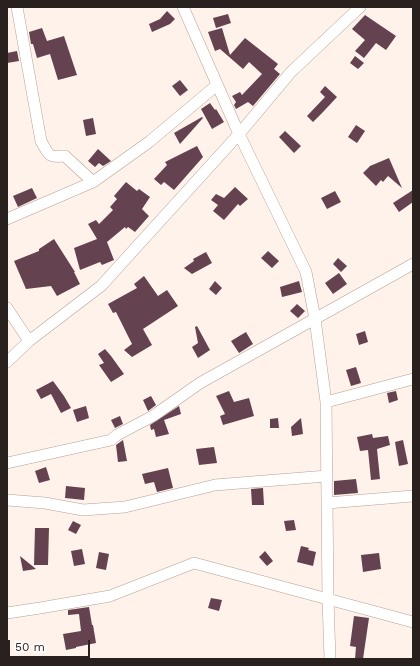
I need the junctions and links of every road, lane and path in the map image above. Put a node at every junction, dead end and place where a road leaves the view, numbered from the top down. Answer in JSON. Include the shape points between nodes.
{"nodes":[{"id":1,"x":17,"y":7,"type":"edge"},
{"id":2,"x":183,"y":7,"type":"edge"},
{"id":3,"x":360,"y":7,"type":"edge"},
{"id":4,"x":218,"y":85,"type":"junction"},
{"id":5,"x":239,"y":134,"type":"junction"},
{"id":6,"x":93,"y":182,"type":"junction"},
{"id":7,"x":7,"y":219,"type":"edge"},
{"id":8,"x":413,"y":264,"type":"edge"},
{"id":9,"x":7,"y":308,"type":"edge"},
{"id":10,"x":315,"y":319,"type":"junction"},
{"id":11,"x":29,"y":341,"type":"junction"},
{"id":12,"x":7,"y":362,"type":"edge"},
{"id":13,"x":413,"y":379,"type":"edge"},
{"id":14,"x":326,"y":402,"type":"junction"},
{"id":15,"x":7,"y":463,"type":"edge"},
{"id":16,"x":327,"y":476,"type":"junction"},
{"id":17,"x":413,"y":496,"type":"edge"},
{"id":18,"x":7,"y":500,"type":"edge"},
{"id":19,"x":327,"y":503,"type":"junction"},
{"id":20,"x":328,"y":599,"type":"junction"},
{"id":21,"x":7,"y":613,"type":"edge"},
{"id":22,"x":413,"y":622,"type":"edge"},
{"id":23,"x":330,"y":659,"type":"edge"}],
"edges":[{"from":1,"to":6,"type":"street","via":[[41,141],[48,154],[54,157],[65,156]]},
{"from":2,"to":4,"type":"street"},
{"from":3,"to":5,"type":"street","via":[[291,72]]},
{"from":4,"to":5,"type":"street"},
{"from":4,"to":6,"type":"street","via":[[149,142]]},
{"from":5,"to":10,"type":"street","via":[[306,272]]},
{"from":5,"to":11,"type":"street","via":[[101,286]]},
{"from":6,"to":7,"type":"street"},
{"from":8,"to":10,"type":"street"},
{"from":9,"to":11,"type":"street"},
{"from":10,"to":14,"type":"street"},
{"from":10,"to":15,"type":"street","via":[[200,382],[153,416],[117,434],[111,440]]},
{"from":11,"to":12,"type":"street"},
{"from":13,"to":14,"type":"street"},
{"from":14,"to":16,"type":"street"},
{"from":16,"to":18,"type":"street","via":[[215,485],[126,507],[104,509],[83,510]]},
{"from":16,"to":19,"type":"street"},
{"from":17,"to":19,"type":"street"},
{"from":19,"to":20,"type":"street"},
{"from":20,"to":21,"type":"street","via":[[194,563],[110,596]]},
{"from":20,"to":22,"type":"street"},
{"from":20,"to":23,"type":"street"}]}
